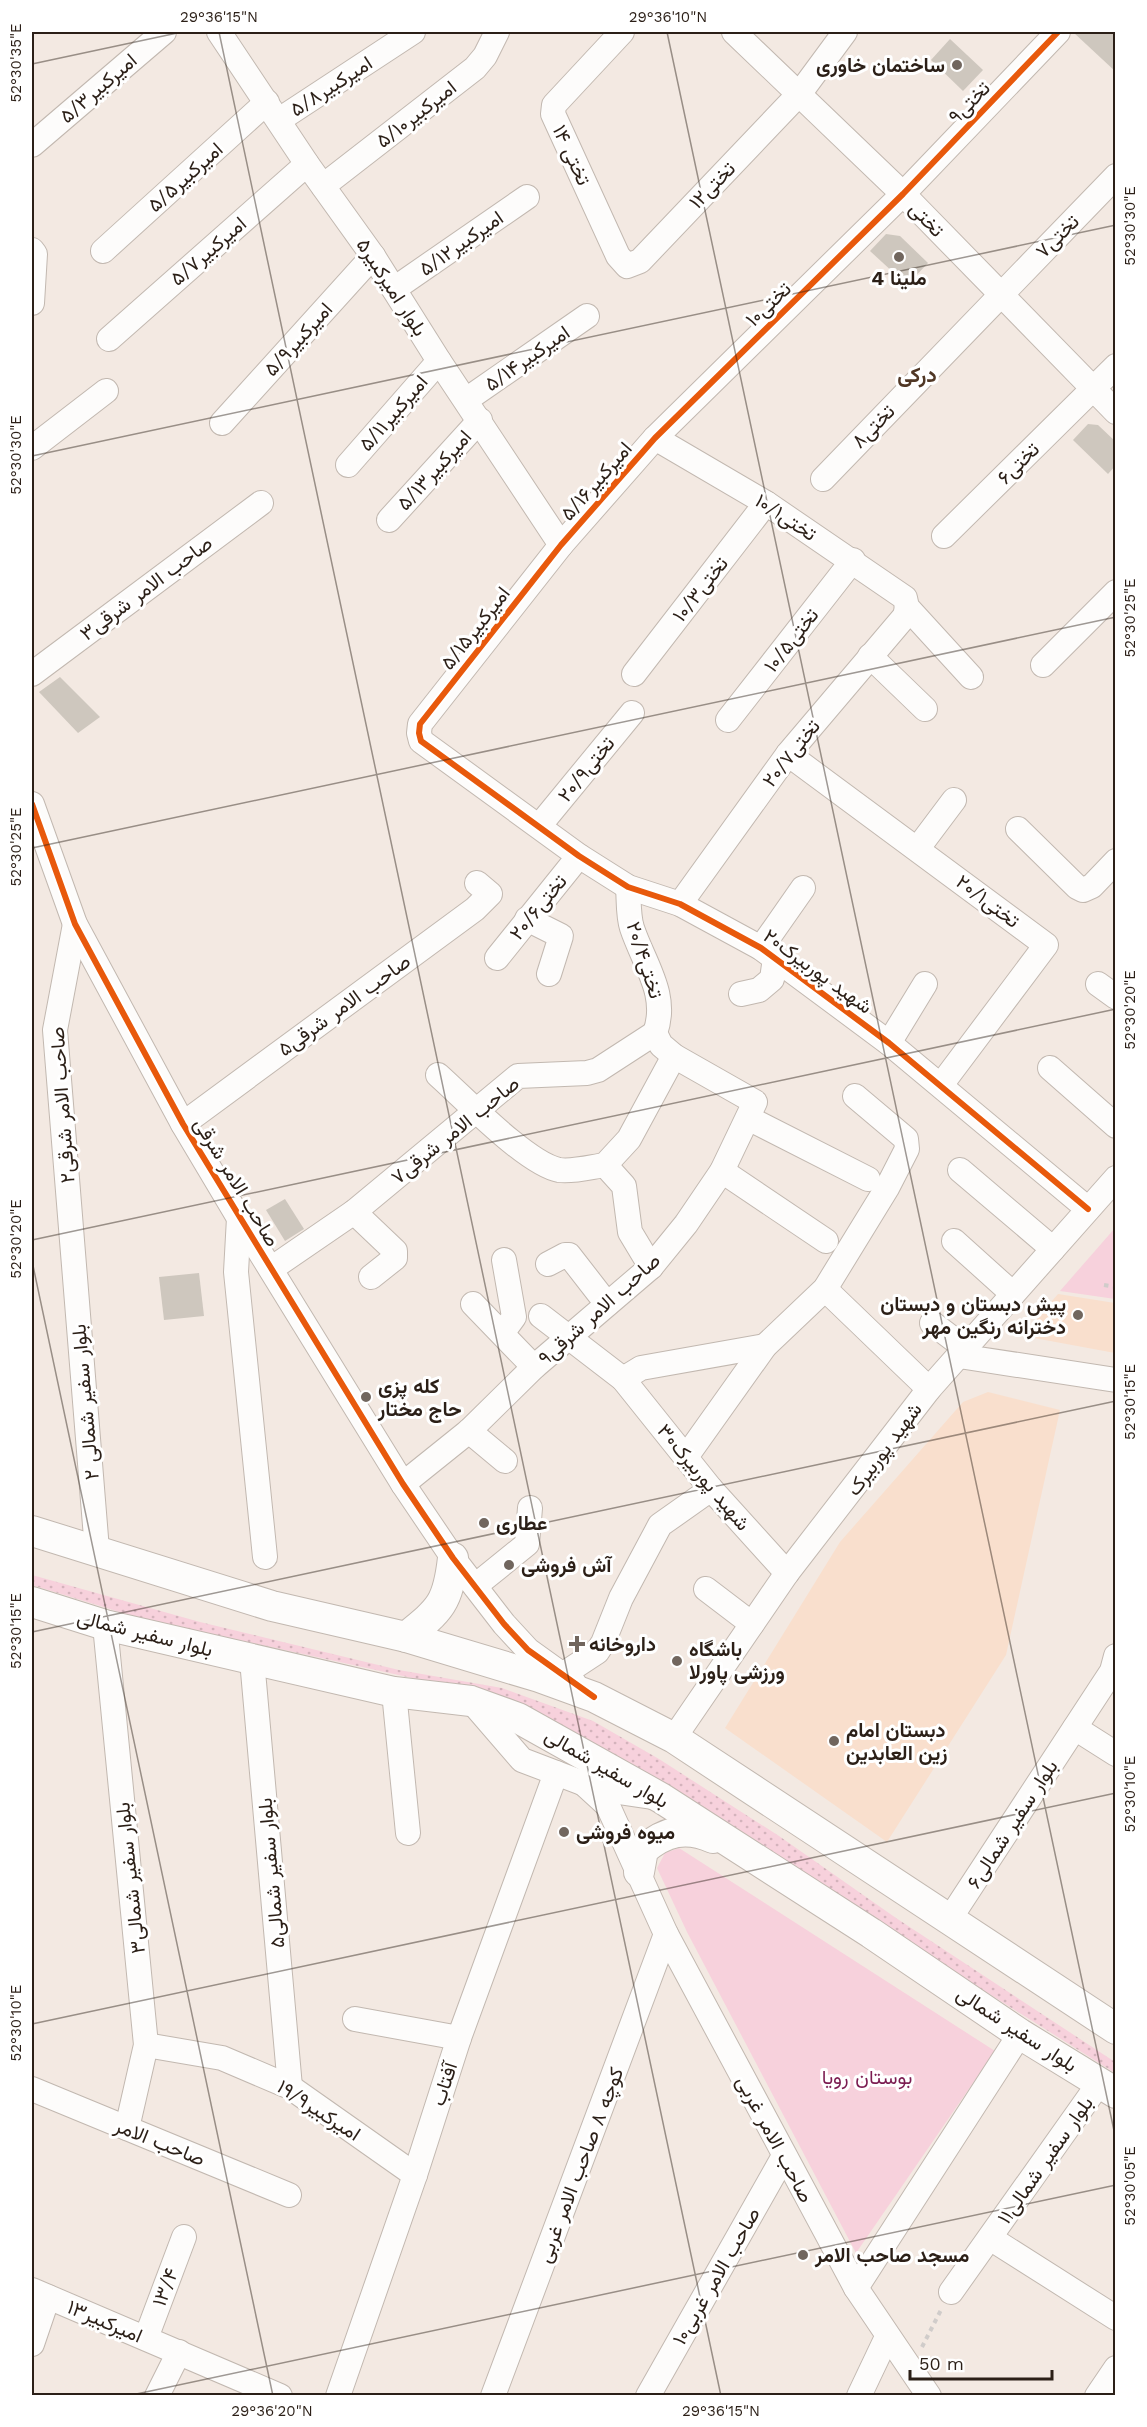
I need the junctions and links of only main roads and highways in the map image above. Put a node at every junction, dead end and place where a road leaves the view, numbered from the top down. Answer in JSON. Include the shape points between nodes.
{"nodes":[{"id":1,"x":32,"y":1531,"type":"edge"},
{"id":2,"x":453,"y":1558,"type":"road end"},
{"id":3,"x":32,"y":1602,"type":"edge"},
{"id":4,"x":405,"y":1637,"type":"junction"},
{"id":5,"x":752,"y":1856,"type":"junction"},
{"id":6,"x":639,"y":1872,"type":"road end"},
{"id":7,"x":1116,"y":2029,"type":"edge"},
{"id":8,"x":1108,"y":2088,"type":"edge"}],
"edges":[{"from":1,"to":4,"type":"main road","via":[[272,1606]]},
{"from":2,"to":4,"type":"main road","via":[[450,1589],[437,1612]]},
{"from":3,"to":5,"type":"main road","name":"بلوار سفیر شمالی","via":[[105,1625],[252,1660],[394,1692],[471,1701],[550,1734]]},
{"from":4,"to":7,"type":"main road","via":[[594,1697],[674,1738]]},
{"from":5,"to":6,"type":"main road","via":[[690,1830],[675,1832],[643,1850]]},
{"from":5,"to":8,"type":"main road","name":"بلوار سفیر شمالی"}]}
